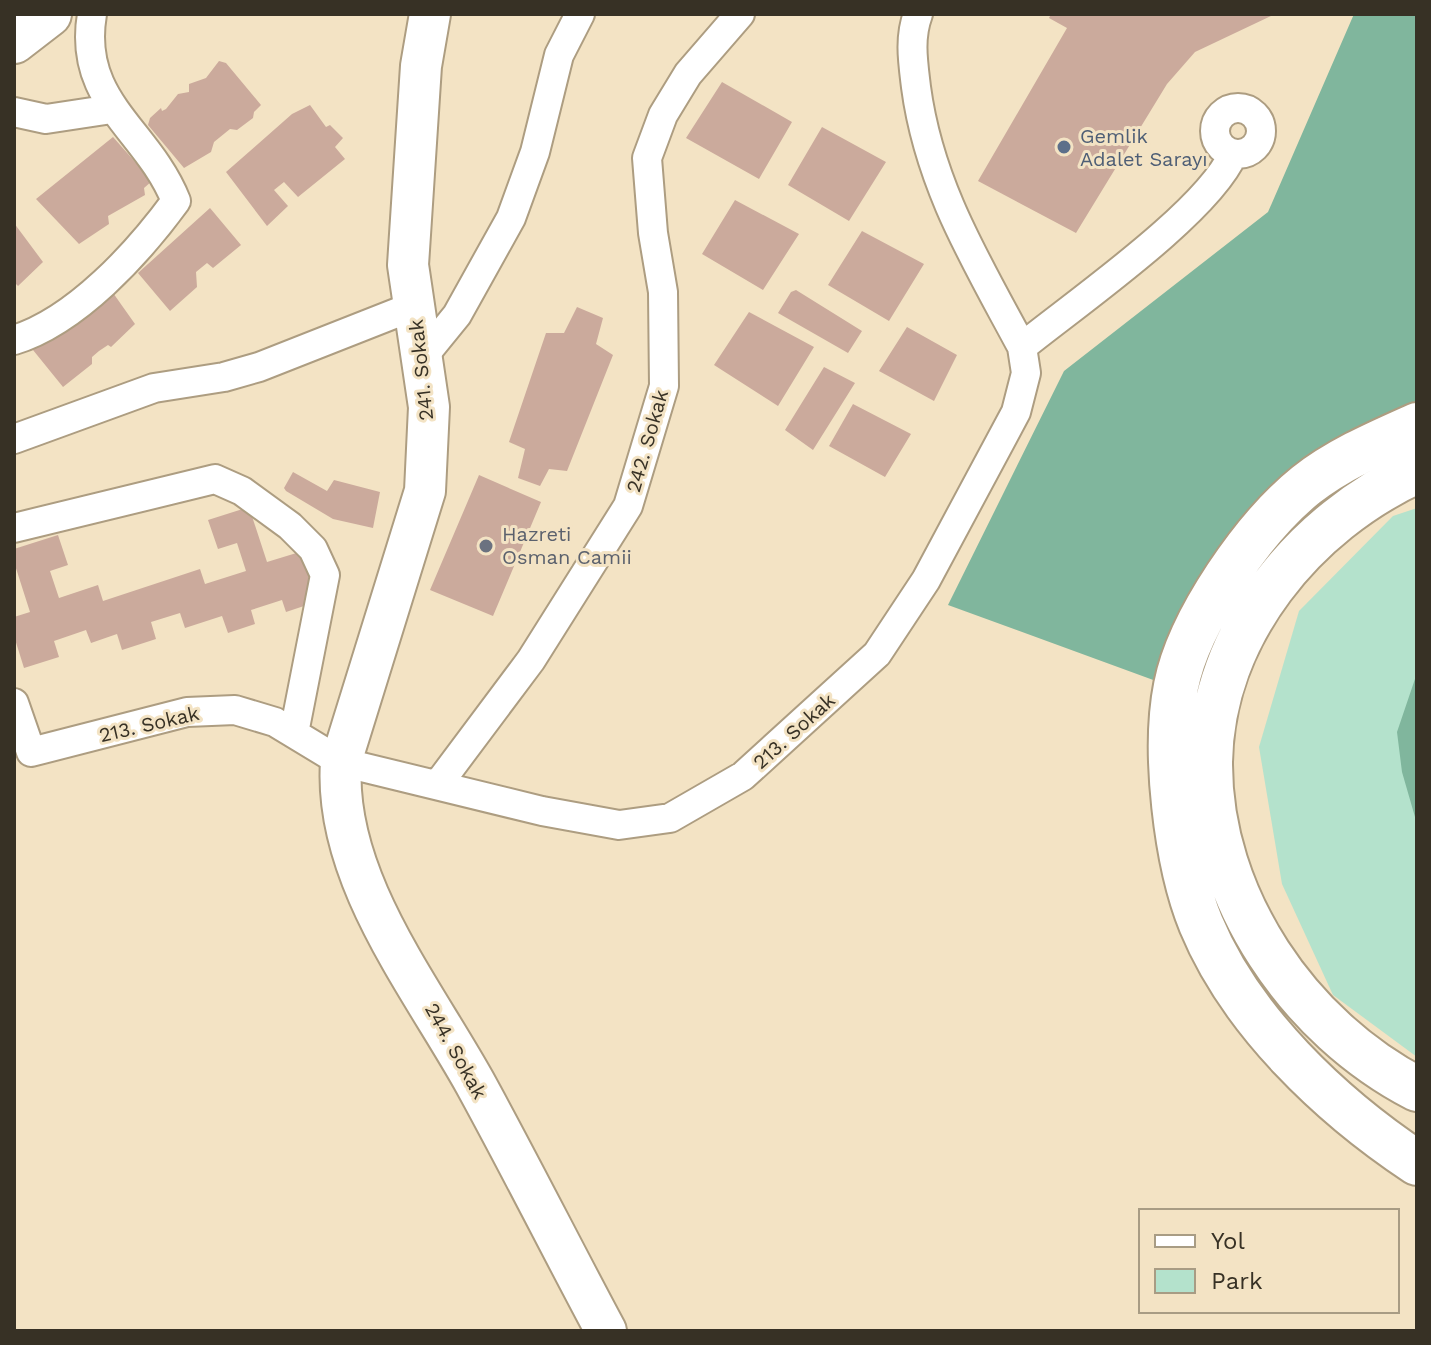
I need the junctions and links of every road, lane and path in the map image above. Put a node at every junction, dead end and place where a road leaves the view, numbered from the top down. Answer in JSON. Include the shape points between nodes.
{"nodes":[{"id":1,"x":49,"y":14,"type":"edge"},
{"id":2,"x":92,"y":14,"type":"edge"},
{"id":3,"x":430,"y":14,"type":"edge"},
{"id":4,"x":580,"y":14,"type":"edge"},
{"id":5,"x":918,"y":14,"type":"edge"},
{"id":6,"x":736,"y":16,"type":"edge"},
{"id":7,"x":14,"y":41,"type":"edge"},
{"id":8,"x":112,"y":109,"type":"junction"},
{"id":9,"x":14,"y":112,"type":"edge"},
{"id":10,"x":1233,"y":154,"type":"dead end"},
{"id":11,"x":414,"y":306,"type":"junction"},
{"id":12,"x":14,"y":340,"type":"edge"},
{"id":13,"x":1022,"y":347,"type":"junction"},
{"id":14,"x":422,"y":358,"type":"junction"},
{"id":15,"x":1417,"y":425,"type":"edge"},
{"id":16,"x":14,"y":439,"type":"edge"},
{"id":17,"x":1417,"y":471,"type":"edge"},
{"id":18,"x":14,"y":528,"type":"edge"},
{"id":19,"x":14,"y":703,"type":"edge"},
{"id":20,"x":294,"y":733,"type":"junction"},
{"id":21,"x":341,"y":762,"type":"junction"},
{"id":22,"x":439,"y":783,"type":"junction"},
{"id":23,"x":1417,"y":1089,"type":"edge"},
{"id":24,"x":1417,"y":1163,"type":"edge"},
{"id":25,"x":606,"y":1331,"type":"edge"}],
"edges":[{"from":1,"to":7,"type":"highway"},
{"from":2,"to":8,"type":"street","via":[[89,52],[95,78]]},
{"from":3,"to":11,"type":"street","name":"241. Sokak","via":[[421,66],[408,265]]},
{"from":4,"to":14,"type":"street","via":[[559,55],[535,152],[511,218],[457,315]]},
{"from":5,"to":13,"type":"street","name":"213. Sokak","via":[[912,60],[922,134],[938,184]]},
{"from":6,"to":22,"type":"street","name":"242. Sokak","via":[[688,74],[663,115],[647,158],[663,292],[664,386],[628,506],[531,660]]},
{"from":8,"to":9,"type":"street","via":[[46,119]]},
{"from":8,"to":12,"type":"street","via":[[168,181],[176,201],[147,240],[65,315]]},
{"from":10,"to":13,"type":"street","via":[[1225,171],[1184,214]]},
{"from":11,"to":14,"type":"street","name":"241. Sokak"},
{"from":11,"to":16,"type":"street","via":[[259,367],[168,384]]},
{"from":13,"to":22,"type":"street","name":"213. Sokak","via":[[1026,373],[1016,412],[926,580],[877,654],[743,776],[670,818],[619,825]]},
{"from":14,"to":21,"type":"street","name":"241. Sokak","via":[[429,407],[425,491]]},
{"from":15,"to":24,"type":"highway","via":[[1306,485],[1231,569],[1199,626],[1176,685],[1173,748],[1175,822],[1184,868],[1201,925],[1238,991],[1310,1077]]},
{"from":17,"to":23,"type":"highway","via":[[1383,486],[1332,522],[1262,599],[1224,677],[1210,761],[1230,878],[1258,935],[1294,989],[1343,1042]]},
{"from":18,"to":20,"type":"street","via":[[215,479],[242,491],[290,526],[313,549],[325,575]]},
{"from":19,"to":20,"type":"street","name":"213. Sokak","via":[[31,752],[210,710],[259,714]]},
{"from":20,"to":21,"type":"street","name":"213. Sokak"},
{"from":21,"to":22,"type":"street","name":"213. Sokak"},
{"from":21,"to":25,"type":"street","name":"244. Sokak","via":[[349,849],[375,909]]}]}
